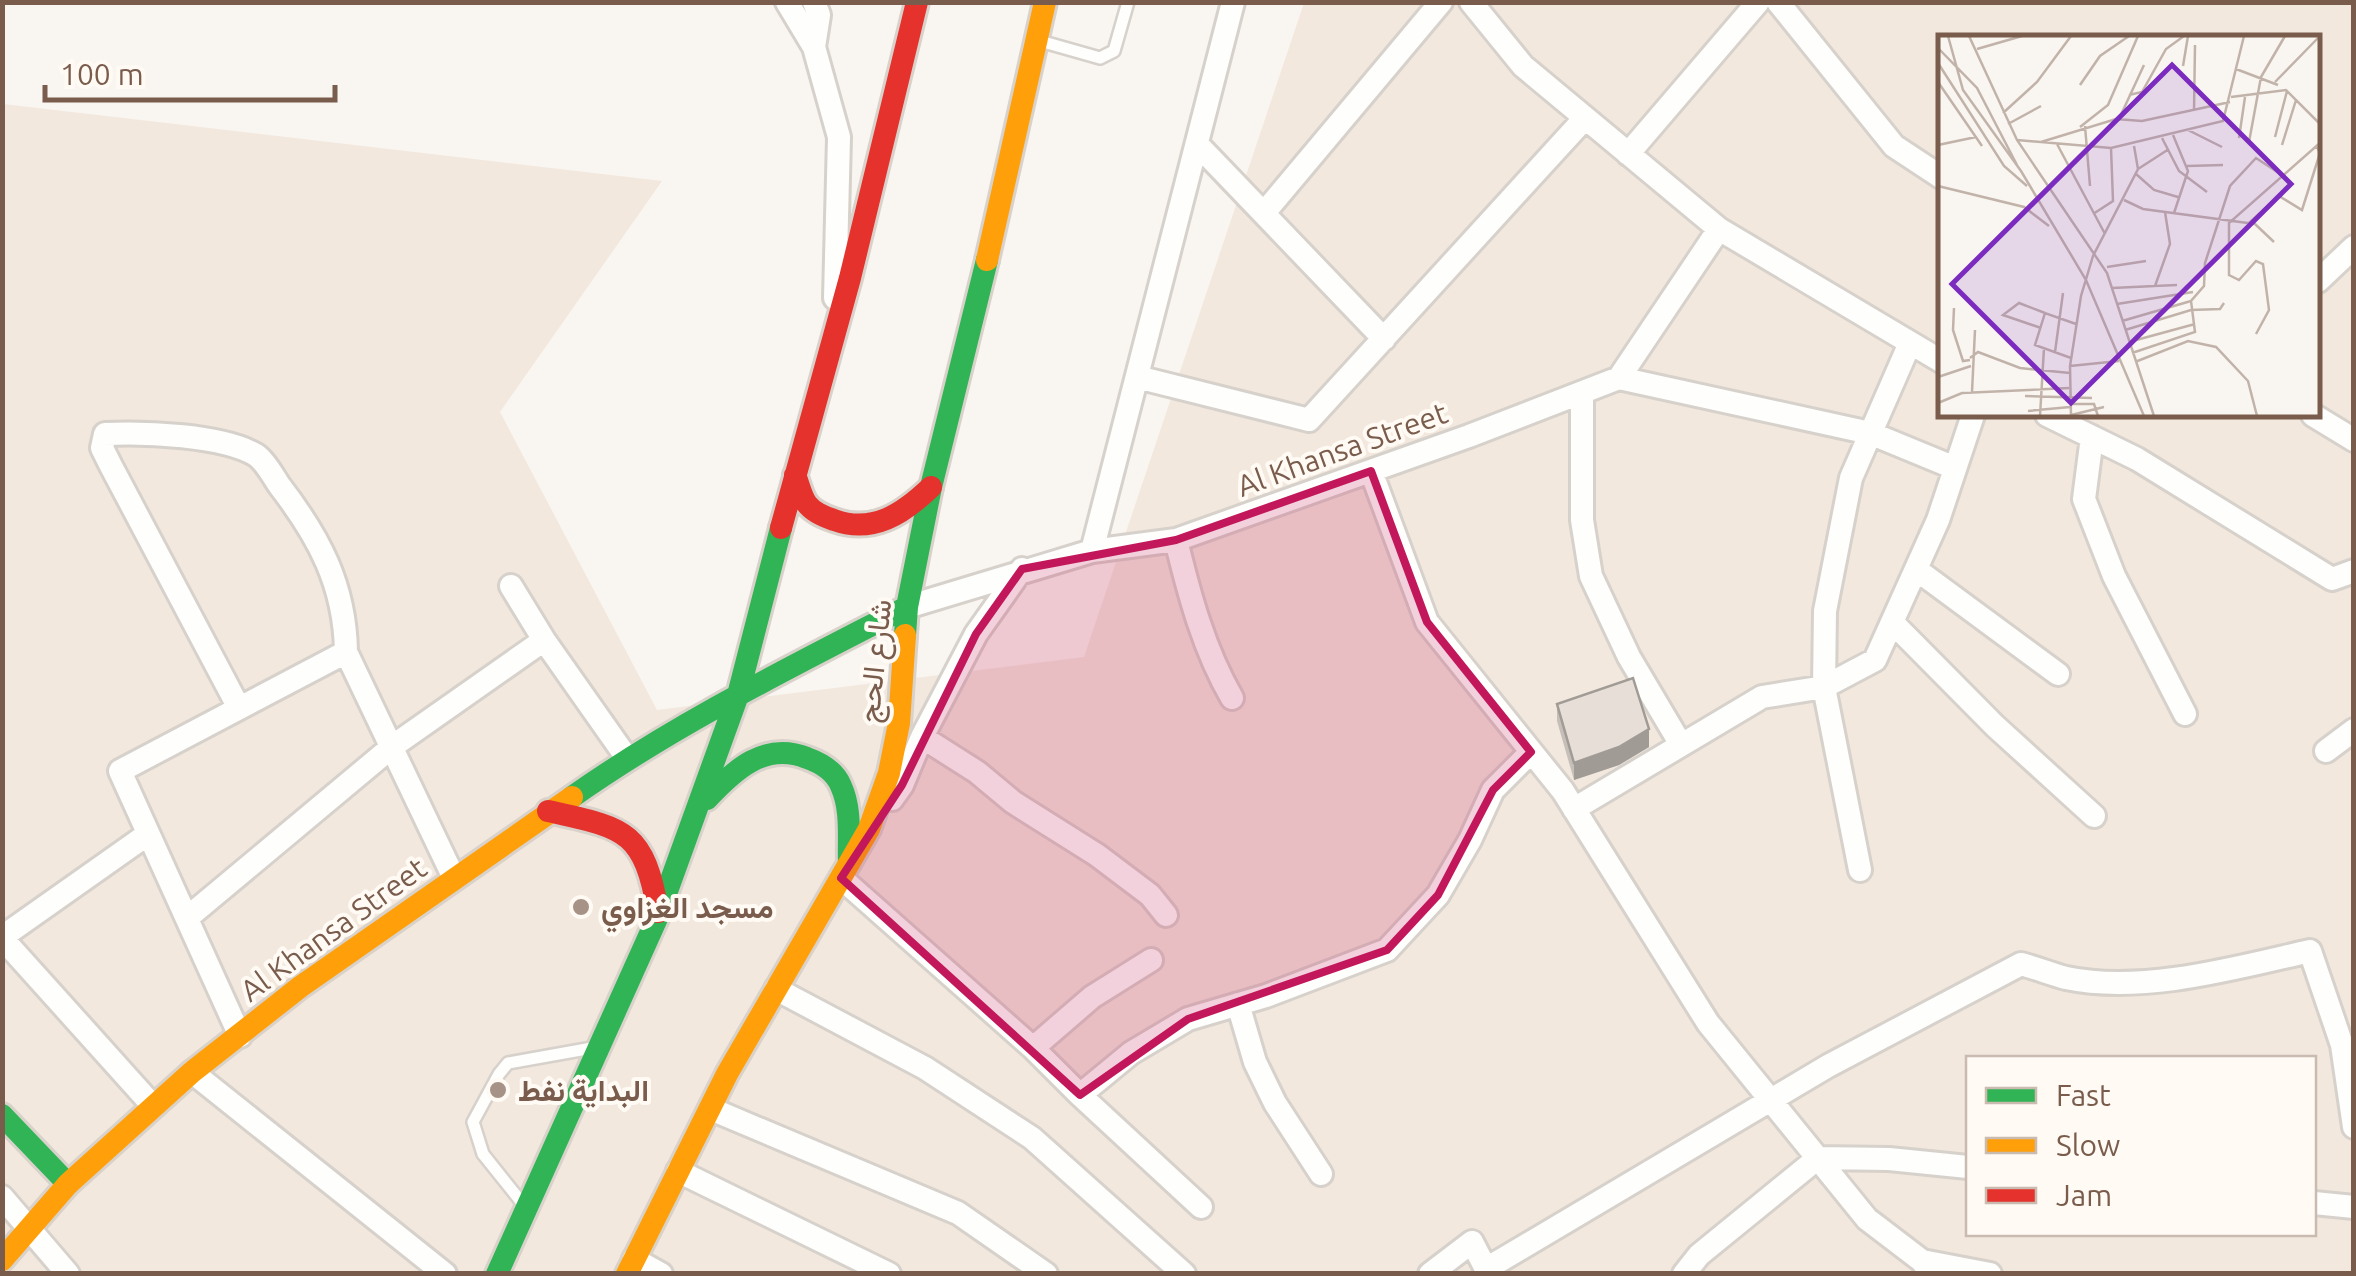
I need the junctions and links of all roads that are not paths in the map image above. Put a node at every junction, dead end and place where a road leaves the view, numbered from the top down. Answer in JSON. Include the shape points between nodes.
{"nodes":[{"id":1,"x":786,"y":2,"type":"edge"},
{"id":2,"x":814,"y":2,"type":"edge"},
{"id":3,"x":917,"y":2,"type":"edge"},
{"id":4,"x":1044,"y":2,"type":"edge"},
{"id":5,"x":1128,"y":2,"type":"edge"},
{"id":6,"x":1233,"y":2,"type":"edge"},
{"id":7,"x":1440,"y":2,"type":"edge"},
{"id":8,"x":1471,"y":2,"type":"edge"},
{"id":9,"x":1776,"y":3,"type":"edge"},
{"id":10,"x":1036,"y":40,"type":"junction"},
{"id":11,"x":814,"y":47,"type":"junction"},
{"id":12,"x":1585,"y":118,"type":"junction"},
{"id":13,"x":1197,"y":144,"type":"junction"},
{"id":14,"x":1628,"y":154,"type":"junction"},
{"id":15,"x":1938,"y":175,"type":"edge"},
{"id":16,"x":1264,"y":212,"type":"junction"},
{"id":17,"x":1719,"y":229,"type":"junction"},
{"id":18,"x":2354,"y":247,"type":"edge"},
{"id":19,"x":2321,"y":278,"type":"edge"},
{"id":20,"x":836,"y":327,"type":"junction"},
{"id":21,"x":1384,"y":338,"type":"junction"},
{"id":22,"x":1910,"y":342,"type":"junction"},
{"id":23,"x":1938,"y":359,"type":"edge"},
{"id":24,"x":1137,"y":378,"type":"junction"},
{"id":25,"x":1619,"y":378,"type":"junction"},
{"id":26,"x":1582,"y":394,"type":"junction"},
{"id":27,"x":1972,"y":418,"type":"edge"},
{"id":28,"x":2053,"y":418,"type":"edge"},
{"id":29,"x":2318,"y":418,"type":"edge"},
{"id":30,"x":1870,"y":433,"type":"junction"},
{"id":31,"x":2092,"y":437,"type":"junction"},
{"id":32,"x":2354,"y":440,"type":"edge"},
{"id":33,"x":1955,"y":468,"type":"junction"},
{"id":34,"x":1371,"y":471,"type":"junction"},
{"id":35,"x":795,"y":475,"type":"junction"},
{"id":36,"x":931,"y":487,"type":"junction"},
{"id":37,"x":1176,"y":540,"type":"junction"},
{"id":38,"x":1092,"y":550,"type":"junction"},
{"id":39,"x":1022,"y":569,"type":"junction"},
{"id":40,"x":1916,"y":570,"type":"junction"},
{"id":41,"x":2354,"y":572,"type":"edge"},
{"id":42,"x":512,"y":586,"type":"dead end"},
{"id":43,"x":907,"y":606,"type":"junction"},
{"id":44,"x":1893,"y":623,"type":"junction"},
{"id":45,"x":544,"y":640,"type":"junction"},
{"id":46,"x":346,"y":652,"type":"junction"},
{"id":47,"x":2058,"y":674,"type":"dead end"},
{"id":48,"x":1824,"y":687,"type":"junction"},
{"id":49,"x":738,"y":694,"type":"junction"},
{"id":50,"x":1232,"y":698,"type":"dead end"},
{"id":51,"x":239,"y":708,"type":"junction"},
{"id":52,"x":2185,"y":714,"type":"dead end"},
{"id":53,"x":2354,"y":730,"type":"edge"},
{"id":54,"x":922,"y":737,"type":"junction"},
{"id":55,"x":1680,"y":743,"type":"junction"},
{"id":56,"x":393,"y":746,"type":"junction"},
{"id":57,"x":2326,"y":751,"type":"dead end"},
{"id":58,"x":1531,"y":752,"type":"junction"},
{"id":59,"x":627,"y":758,"type":"junction"},
{"id":60,"x":699,"y":807,"type":"junction"},
{"id":61,"x":1574,"y":809,"type":"junction"},
{"id":62,"x":548,"y":812,"type":"junction"},
{"id":63,"x":2094,"y":816,"type":"dead end"},
{"id":64,"x":868,"y":829,"type":"junction"},
{"id":65,"x":148,"y":834,"type":"junction"},
{"id":66,"x":1860,"y":870,"type":"dead end"},
{"id":67,"x":845,"y":871,"type":"junction"},
{"id":68,"x":454,"y":878,"type":"junction"},
{"id":69,"x":1166,"y":915,"type":"dead end"},
{"id":70,"x":658,"y":916,"type":"junction"},
{"id":71,"x":187,"y":918,"type":"junction"},
{"id":72,"x":2,"y":938,"type":"edge"},
{"id":73,"x":1151,"y":960,"type":"dead end"},
{"id":74,"x":776,"y":990,"type":"junction"},
{"id":75,"x":1238,"y":1004,"type":"junction"},
{"id":76,"x":240,"y":1036,"type":"junction"},
{"id":77,"x":601,"y":1047,"type":"junction"},
{"id":78,"x":1033,"y":1048,"type":"junction"},
{"id":79,"x":192,"y":1072,"type":"junction"},
{"id":80,"x":1080,"y":1094,"type":"junction"},
{"id":81,"x":1771,"y":1101,"type":"junction"},
{"id":82,"x":153,"y":1106,"type":"junction"},
{"id":83,"x":711,"y":1108,"type":"junction"},
{"id":84,"x":2,"y":1115,"type":"edge"},
{"id":85,"x":2354,"y":1127,"type":"edge"},
{"id":86,"x":1818,"y":1158,"type":"junction"},
{"id":87,"x":1966,"y":1167,"type":"edge"},
{"id":88,"x":678,"y":1172,"type":"junction"},
{"id":89,"x":1321,"y":1174,"type":"dead end"},
{"id":90,"x":68,"y":1184,"type":"junction"},
{"id":91,"x":2,"y":1197,"type":"edge"},
{"id":92,"x":2316,"y":1203,"type":"edge"},
{"id":93,"x":1201,"y":1206,"type":"dead end"},
{"id":94,"x":2354,"y":1207,"type":"edge"},
{"id":95,"x":528,"y":1209,"type":"junction"},
{"id":96,"x":30,"y":1228,"type":"junction"},
{"id":97,"x":2,"y":1260,"type":"edge"},
{"id":98,"x":630,"y":1266,"type":"edge"},
{"id":99,"x":1927,"y":1267,"type":"edge"},
{"id":100,"x":68,"y":1274,"type":"edge"},
{"id":101,"x":445,"y":1274,"type":"edge"},
{"id":102,"x":497,"y":1274,"type":"edge"},
{"id":103,"x":662,"y":1274,"type":"edge"},
{"id":104,"x":889,"y":1274,"type":"edge"},
{"id":105,"x":1046,"y":1274,"type":"edge"},
{"id":106,"x":1184,"y":1274,"type":"edge"},
{"id":107,"x":1430,"y":1274,"type":"edge"},
{"id":108,"x":1684,"y":1274,"type":"edge"},
{"id":109,"x":1990,"y":1274,"type":"edge"}],
"edges":[{"from":1,"to":11,"type":"street"},
{"from":2,"to":11,"type":"street"},
{"from":3,"to":20,"type":"main road"},
{"from":4,"to":10,"type":"main road","name":"شارع الحج"},
{"from":5,"to":10,"type":"lane","via":[[1108,57]]},
{"from":6,"to":13,"type":"street"},
{"from":7,"to":16,"type":"street"},
{"from":8,"to":12,"type":"street","via":[[1523,66]]},
{"from":9,"to":14,"type":"street"},
{"from":9,"to":15,"type":"street","via":[[1894,146]]},
{"from":10,"to":36,"type":"main road","name":"شارع الحج"},
{"from":11,"to":20,"type":"street","via":[[839,137]]},
{"from":12,"to":14,"type":"street"},
{"from":12,"to":21,"type":"street"},
{"from":13,"to":16,"type":"street"},
{"from":13,"to":24,"type":"street"},
{"from":14,"to":17,"type":"street"},
{"from":16,"to":21,"type":"street"},
{"from":17,"to":22,"type":"street"},
{"from":17,"to":25,"type":"street"},
{"from":18,"to":19,"type":"street"},
{"from":20,"to":35,"type":"main road"},
{"from":21,"to":24,"type":"street","via":[[1310,420]]},
{"from":22,"to":23,"type":"street"},
{"from":22,"to":30,"type":"street"},
{"from":24,"to":38,"type":"street"},
{"from":25,"to":26,"type":"street","name":"Al Khansa Street"},
{"from":25,"to":30,"type":"street"},
{"from":26,"to":34,"type":"street","name":"Al Khansa Street"},
{"from":26,"to":55,"type":"street","via":[[1582,520],[1591,576]]},
{"from":27,"to":33,"type":"street"},
{"from":28,"to":31,"type":"street"},
{"from":29,"to":32,"type":"street"},
{"from":30,"to":33,"type":"street"},
{"from":30,"to":48,"type":"street","via":[[1851,478],[1825,611]]},
{"from":31,"to":41,"type":"street","via":[[2332,579]]},
{"from":31,"to":52,"type":"street","via":[[2084,499],[2114,576]]},
{"from":33,"to":40,"type":"street"},
{"from":34,"to":37,"type":"street","name":"Al Khansa Street"},
{"from":34,"to":58,"type":"street","via":[[1427,622]]},
{"from":35,"to":36,"type":"main road","via":[[808,505],[853,526],[890,520]]},
{"from":35,"to":49,"type":"main road"},
{"from":36,"to":43,"type":"main road","name":"شارع الحج"},
{"from":37,"to":38,"type":"street","name":"Al Khansa Street"},
{"from":37,"to":50,"type":"street","via":[[1216,672]]},
{"from":38,"to":39,"type":"street","name":"Al Khansa Street"},
{"from":39,"to":43,"type":"street","name":"Al Khansa Street"},
{"from":39,"to":54,"type":"street","via":[[976,634]]},
{"from":40,"to":44,"type":"street"},
{"from":40,"to":47,"type":"street"},
{"from":42,"to":45,"type":"street"},
{"from":43,"to":49,"type":"main road","name":"Al Khansa Street"},
{"from":43,"to":64,"type":"main road","name":"شارع الحج","via":[[899,723]]},
{"from":44,"to":48,"type":"street","via":[[1875,660]]},
{"from":44,"to":63,"type":"street"},
{"from":45,"to":56,"type":"street"},
{"from":45,"to":59,"type":"street"},
{"from":46,"to":51,"type":"street"},
{"from":46,"to":51,"type":"street","via":[[345,622],[325,552],[257,455],[155,432],[106,434],[102,448]]},
{"from":46,"to":56,"type":"street"},
{"from":48,"to":55,"type":"street","via":[[1762,697]]},
{"from":48,"to":66,"type":"street"},
{"from":49,"to":59,"type":"main road","name":"Al Khansa Street"},
{"from":49,"to":60,"type":"main road"},
{"from":51,"to":65,"type":"street","via":[[120,771]]},
{"from":53,"to":57,"type":"street"},
{"from":54,"to":64,"type":"street","via":[[902,785]]},
{"from":54,"to":69,"type":"street","via":[[1097,855]]},
{"from":55,"to":61,"type":"street"},
{"from":56,"to":68,"type":"street"},
{"from":56,"to":71,"type":"street"},
{"from":58,"to":61,"type":"street"},
{"from":58,"to":75,"type":"street","via":[[1493,790],[1438,895],[1387,950]]},
{"from":59,"to":62,"type":"main road","name":"Al Khansa Street"},
{"from":60,"to":67,"type":"main road","via":[[740,765],[768,751],[805,756],[827,767],[845,794]]},
{"from":60,"to":70,"type":"main road"},
{"from":61,"to":81,"type":"street","via":[[1708,1023]]},
{"from":62,"to":68,"type":"main road","name":"Al Khansa Street"},
{"from":62,"to":70,"type":"main road","via":[[618,829],[638,843],[652,870]]},
{"from":64,"to":67,"type":"main road","name":"شارع الحج"},
{"from":65,"to":71,"type":"street"},
{"from":65,"to":72,"type":"street"},
{"from":67,"to":74,"type":"main road","name":"شارع الحج"},
{"from":67,"to":78,"type":"street"},
{"from":68,"to":76,"type":"main road","name":"Al Khansa Street"},
{"from":70,"to":77,"type":"main road"},
{"from":71,"to":76,"type":"street"},
{"from":72,"to":82,"type":"street"},
{"from":73,"to":78,"type":"street","via":[[1092,997]]},
{"from":74,"to":83,"type":"main road","name":"شارع الحج"},
{"from":74,"to":106,"type":"street","via":[[925,1068],[1032,1138]]},
{"from":75,"to":80,"type":"street","via":[[1157,1035]]},
{"from":75,"to":89,"type":"street","via":[[1254,1062]]},
{"from":76,"to":79,"type":"main road","name":"Al Khansa Street"},
{"from":77,"to":95,"type":"main road"},
{"from":77,"to":95,"type":"lane","via":[[508,1063],[473,1122],[482,1154]]},
{"from":78,"to":80,"type":"street"},
{"from":79,"to":82,"type":"main road","name":"Al Khansa Street"},
{"from":79,"to":101,"type":"street"},
{"from":80,"to":93,"type":"street"},
{"from":81,"to":85,"type":"street","via":[[2022,964],[2066,978],[2120,982],[2210,973],[2310,951],[2342,1045]]},
{"from":81,"to":86,"type":"street"},
{"from":81,"to":107,"type":"street","via":[[1486,1269],[1472,1242]]},
{"from":82,"to":90,"type":"main road","name":"Al Khansa Street"},
{"from":83,"to":88,"type":"main road","name":"شارع الحج"},
{"from":83,"to":105,"type":"street","via":[[958,1213]]},
{"from":84,"to":90,"type":"main road"},
{"from":86,"to":87,"type":"street"},
{"from":86,"to":99,"type":"street","via":[[1866,1219]]},
{"from":86,"to":108,"type":"street"},
{"from":88,"to":98,"type":"main road","name":"شارع الحج"},
{"from":88,"to":104,"type":"street"},
{"from":90,"to":96,"type":"main road","name":"Al Khansa Street"},
{"from":91,"to":96,"type":"street"},
{"from":92,"to":94,"type":"street"},
{"from":95,"to":102,"type":"main road"},
{"from":96,"to":97,"type":"main road","name":"Al Khansa Street"},
{"from":96,"to":100,"type":"street"},
{"from":98,"to":103,"type":"street"},
{"from":99,"to":109,"type":"street"}]}
